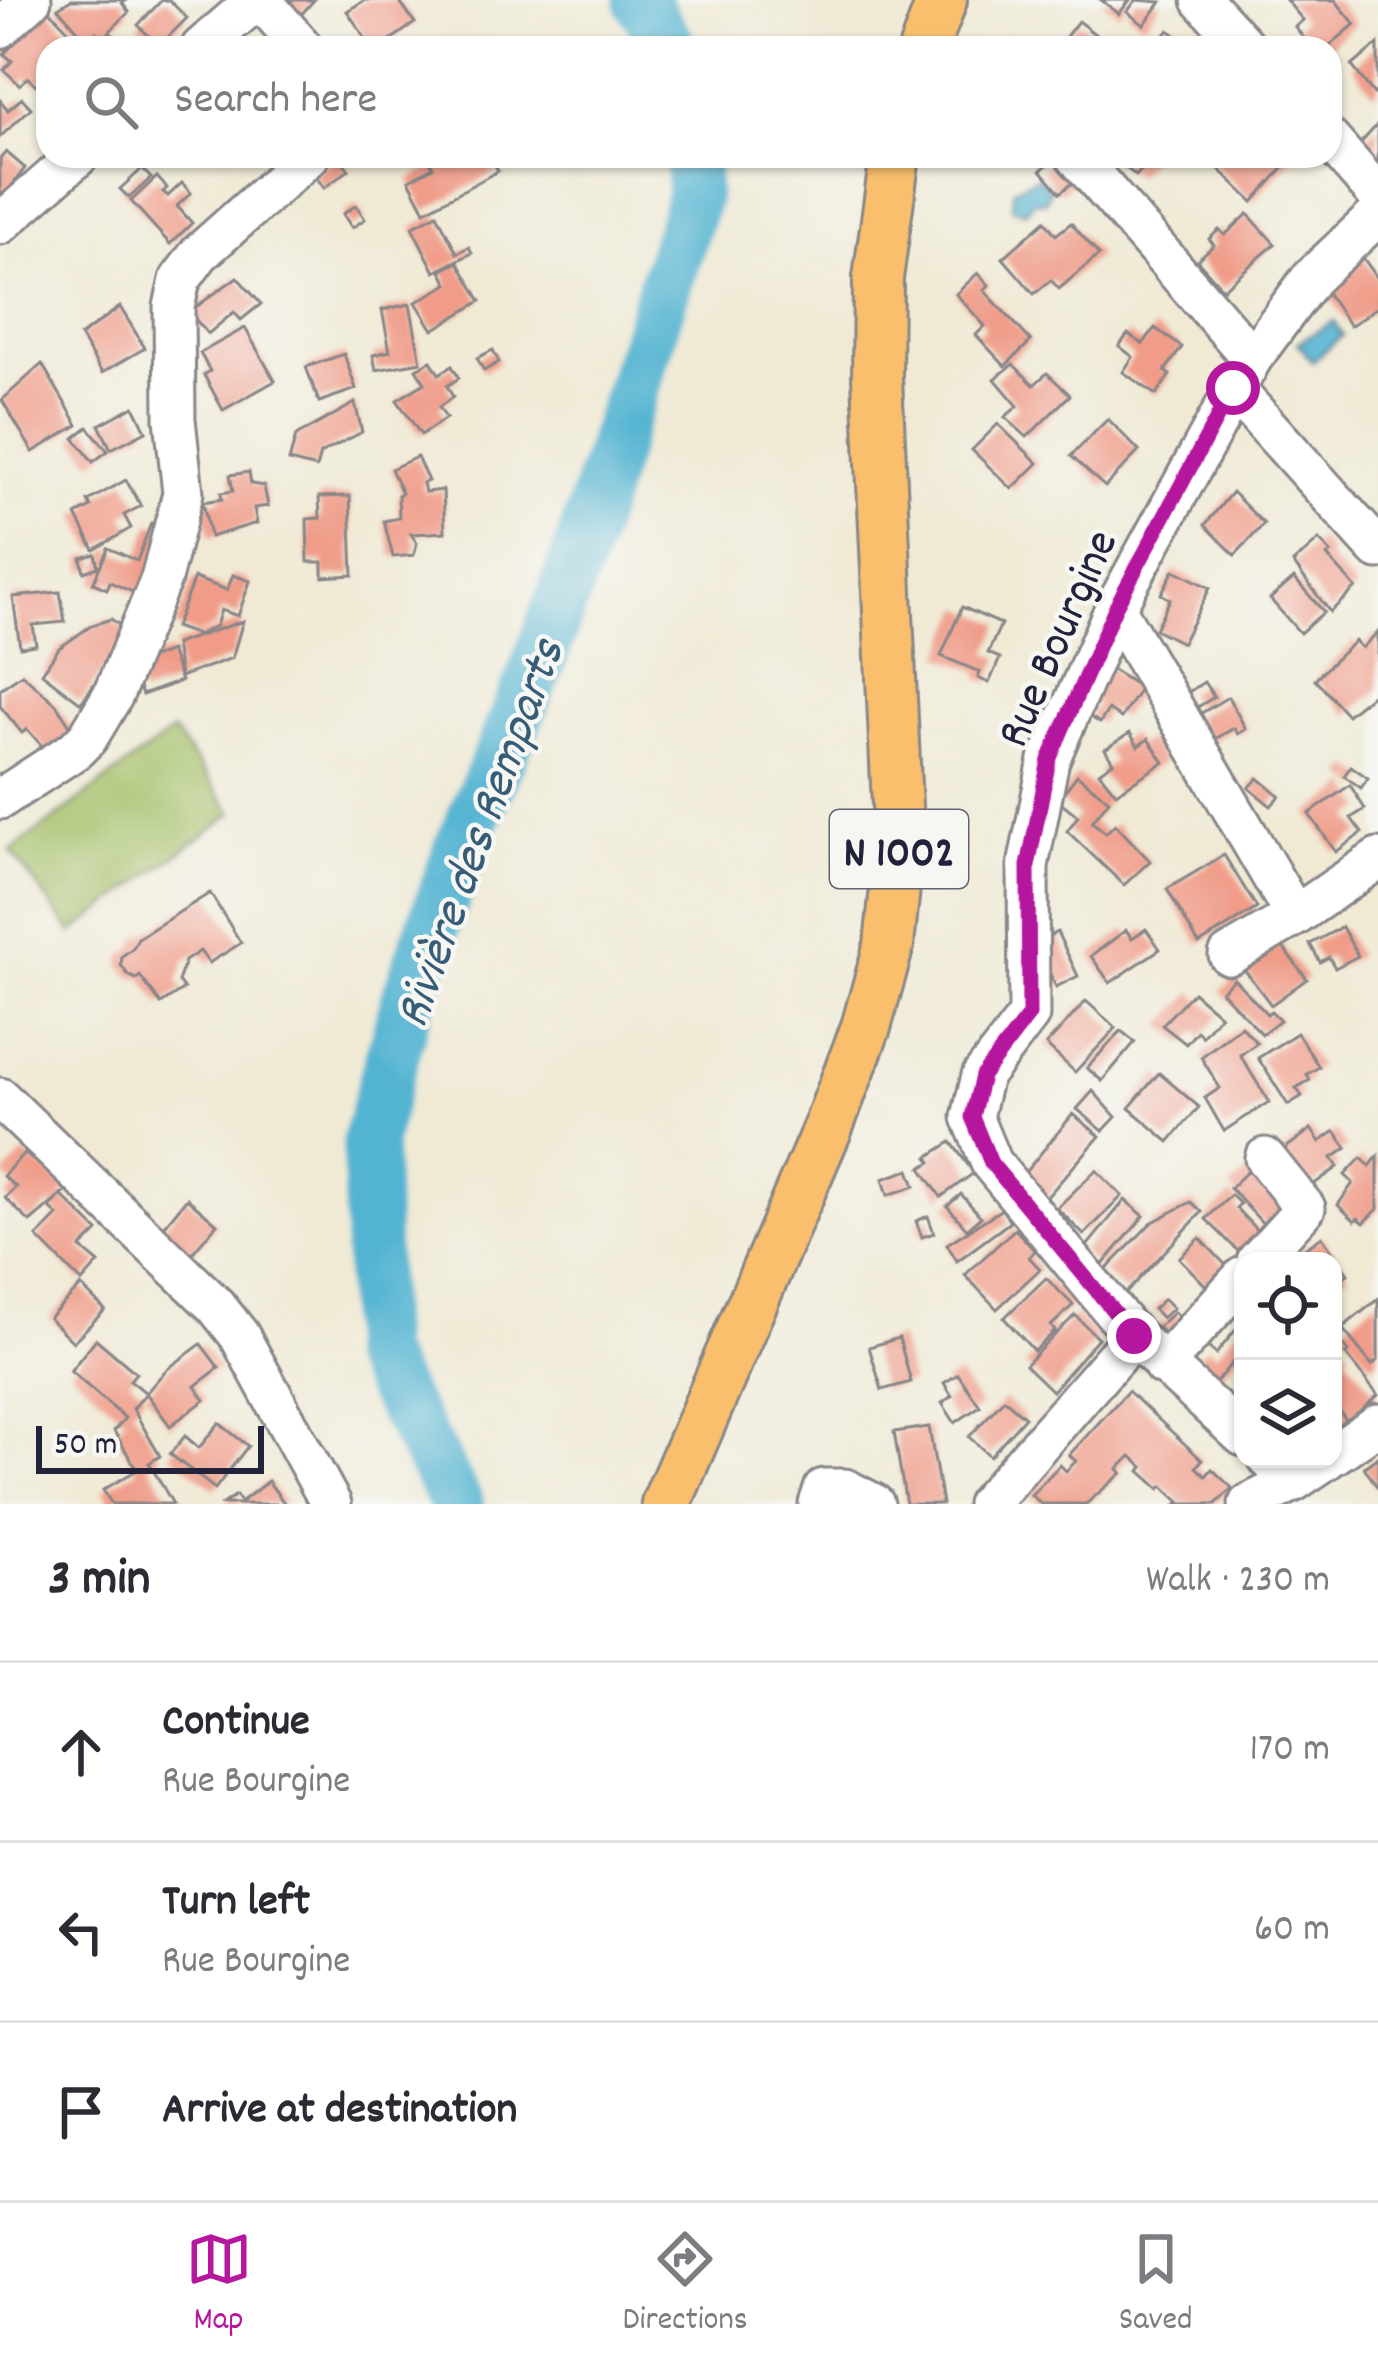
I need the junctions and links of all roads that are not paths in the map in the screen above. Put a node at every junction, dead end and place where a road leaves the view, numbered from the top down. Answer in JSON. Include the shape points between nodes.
{"nodes":[{"id":1,"x":31,"y":0,"type":"edge"},
{"id":2,"x":259,"y":0,"type":"edge"},
{"id":3,"x":942,"y":0,"type":"edge"},
{"id":4,"x":1202,"y":0,"type":"edge"},
{"id":5,"x":0,"y":28,"type":"edge"},
{"id":6,"x":216,"y":36,"type":"edge"},
{"id":7,"x":291,"y":36,"type":"edge"},
{"id":8,"x":928,"y":36,"type":"edge"},
{"id":9,"x":1235,"y":36,"type":"edge"},
{"id":10,"x":1342,"y":154,"type":"edge"},
{"id":11,"x":64,"y":168,"type":"edge"},
{"id":12,"x":296,"y":168,"type":"edge"},
{"id":13,"x":893,"y":168,"type":"edge"},
{"id":14,"x":1085,"y":168,"type":"edge"},
{"id":15,"x":1378,"y":195,"type":"edge"},
{"id":16,"x":1378,"y":215,"type":"edge"},
{"id":17,"x":0,"y":224,"type":"edge"},
{"id":18,"x":1243,"y":373,"type":"junction"},
{"id":19,"x":1378,"y":549,"type":"edge"},
{"id":20,"x":1115,"y":608,"type":"junction"},
{"id":21,"x":0,"y":799,"type":"edge"},
{"id":22,"x":1378,"y":859,"type":"edge"},
{"id":23,"x":1294,"y":916,"type":"junction"},
{"id":24,"x":1228,"y":955,"type":"dead end"},
{"id":25,"x":0,"y":1098,"type":"edge"},
{"id":26,"x":1265,"y":1158,"type":"dead end"},
{"id":27,"x":1265,"y":1252,"type":"edge"},
{"id":28,"x":1234,"y":1286,"type":"edge"},
{"id":29,"x":1134,"y":1336,"type":"junction"},
{"id":30,"x":1163,"y":1365,"type":"junction"},
{"id":31,"x":1378,"y":1424,"type":"edge"},
{"id":32,"x":1234,"y":1428,"type":"edge"},
{"id":33,"x":1342,"y":1449,"type":"edge"},
{"id":34,"x":1281,"y":1470,"type":"edge"},
{"id":35,"x":667,"y":1502,"type":"edge"},
{"id":36,"x":331,"y":1504,"type":"edge"},
{"id":37,"x":819,"y":1504,"type":"edge"},
{"id":38,"x":874,"y":1504,"type":"edge"},
{"id":39,"x":987,"y":1504,"type":"edge"},
{"id":40,"x":1249,"y":1504,"type":"edge"}],
"edges":[{"from":1,"to":5,"type":"street"},
{"from":2,"to":6,"type":"street"},
{"from":2,"to":7,"type":"street"},
{"from":3,"to":8,"type":"main road"},
{"from":4,"to":9,"type":"street"},
{"from":10,"to":15,"type":"street"},
{"from":11,"to":17,"type":"street"},
{"from":12,"to":21,"type":"street","via":[[179,280],[175,419],[183,493],[161,579],[88,737]]},
{"from":13,"to":35,"type":"main road","number":"N 1002","via":[[878,278],[877,377],[897,734],[899,850],[889,945],[828,1127]]},
{"from":14,"to":18,"type":"street"},
{"from":16,"to":18,"type":"street","name":"Rue Bourgine","via":[[1312,277]]},
{"from":18,"to":19,"type":"street"},
{"from":18,"to":20,"type":"street","name":"Rue Bourgine"},
{"from":20,"to":23,"type":"street"},
{"from":20,"to":29,"type":"street","name":"Rue Bourgine","via":[[1049,760],[1028,866],[1029,1015],[982,1076],[972,1117],[991,1163]]},
{"from":22,"to":23,"type":"street"},
{"from":23,"to":24,"type":"street"},
{"from":25,"to":36,"type":"street","via":[[216,1306]]},
{"from":26,"to":27,"type":"street","via":[[1305,1208]]},
{"from":28,"to":30,"type":"street"},
{"from":29,"to":30,"type":"street","name":"Rue Bourgine"},
{"from":29,"to":39,"type":"street"},
{"from":30,"to":32,"type":"street","name":"Rue Bourgine"},
{"from":31,"to":33,"type":"street"},
{"from":34,"to":40,"type":"street"},
{"from":37,"to":38,"type":"street","via":[[824,1489],[845,1489]]}]}
